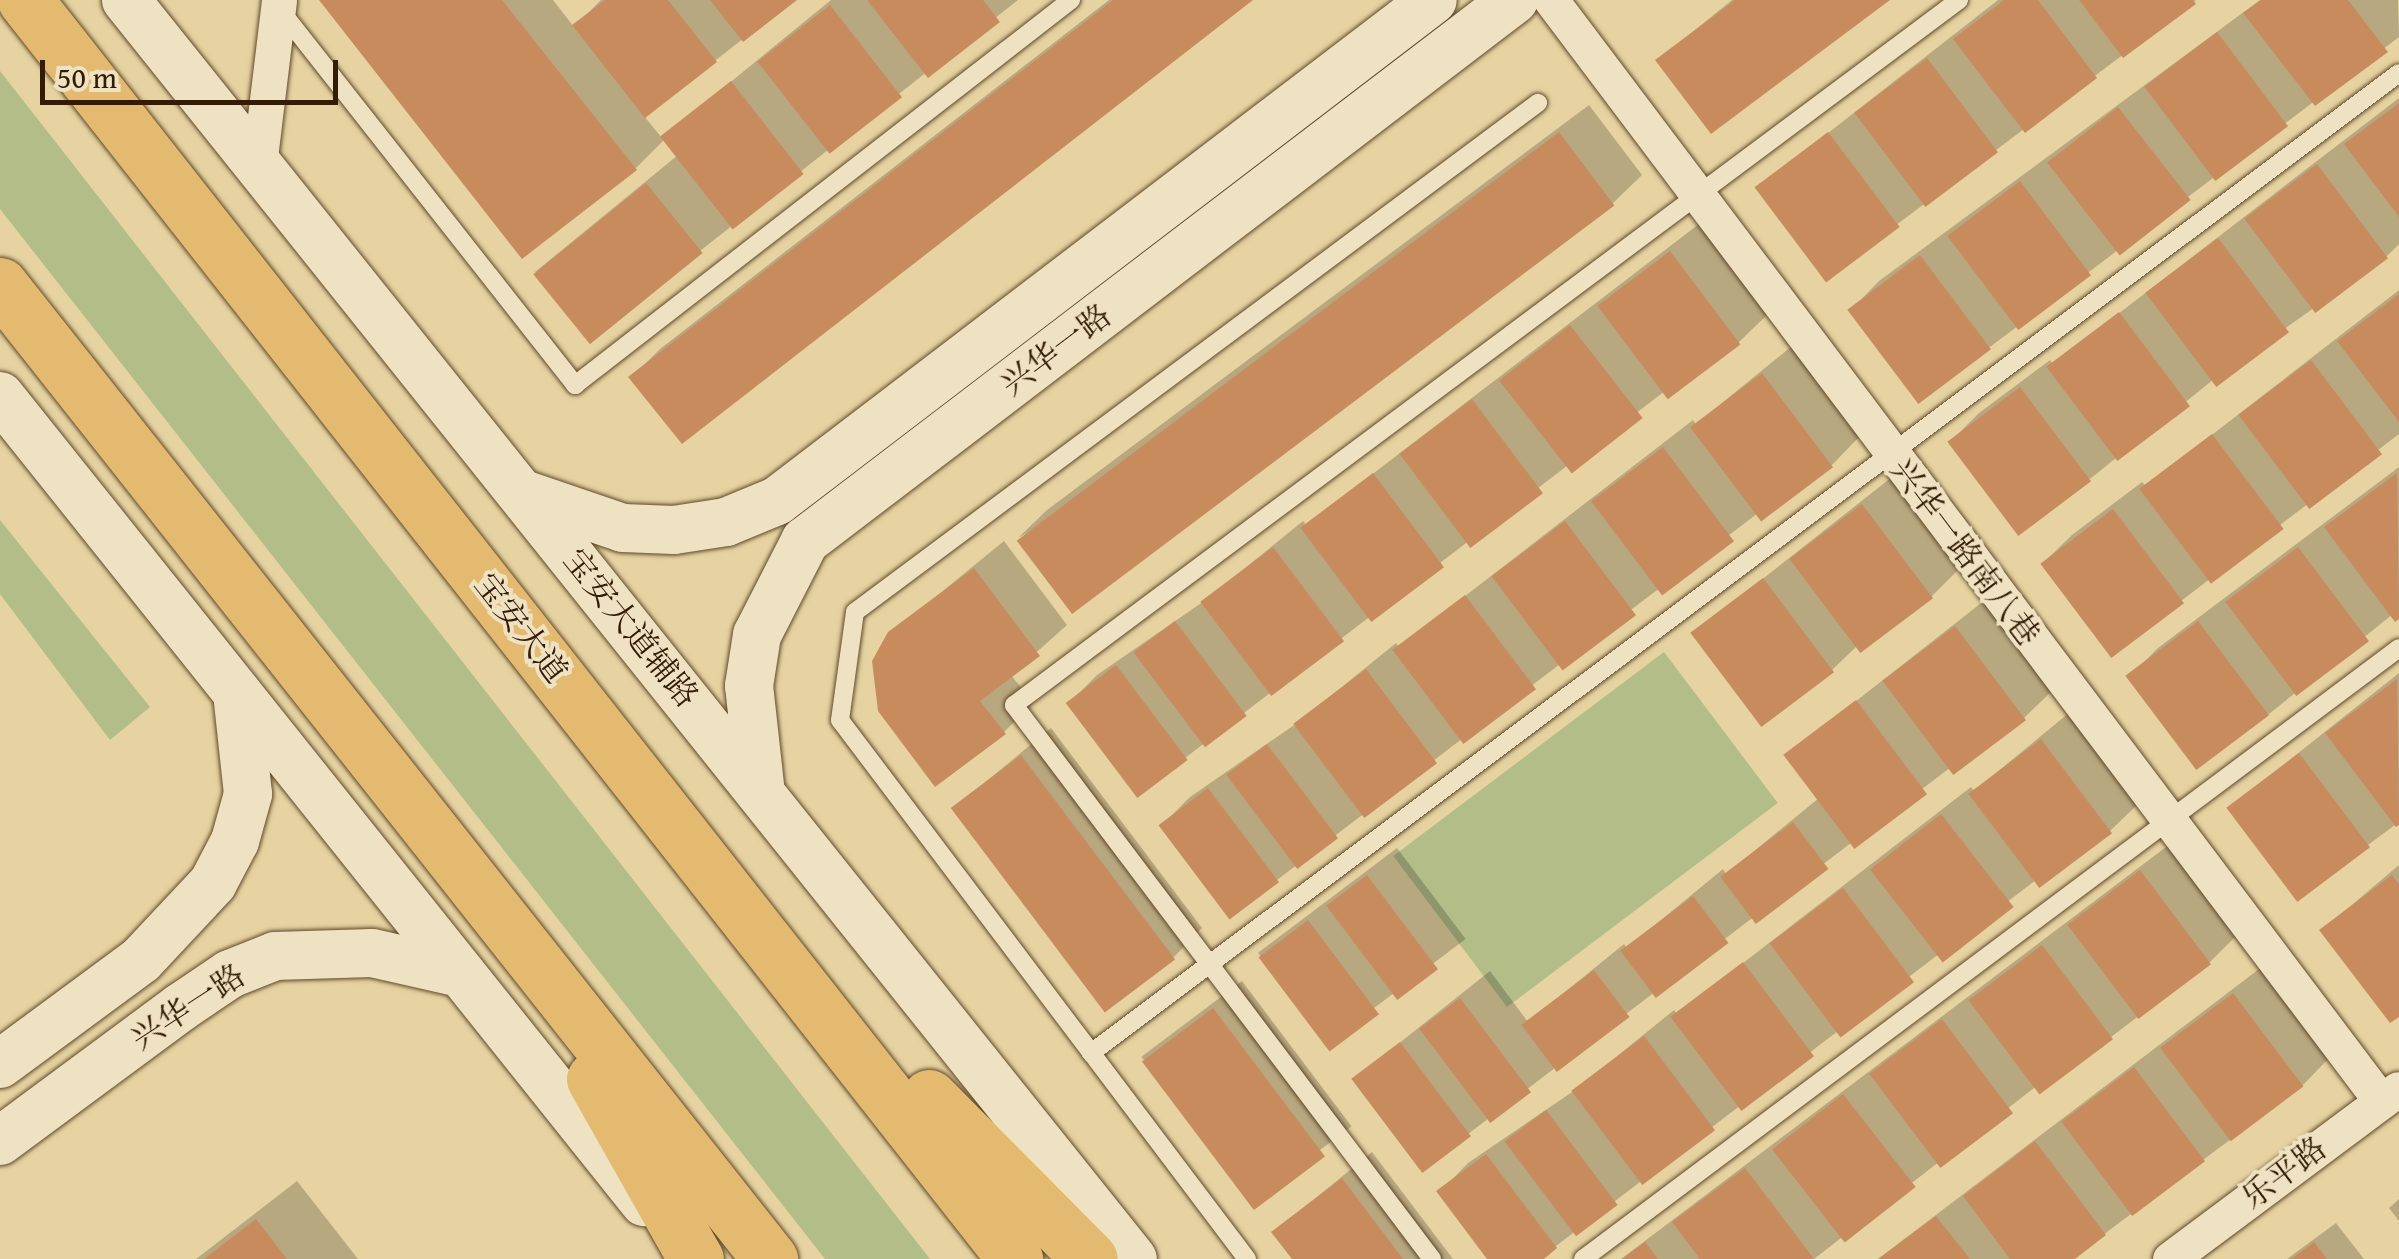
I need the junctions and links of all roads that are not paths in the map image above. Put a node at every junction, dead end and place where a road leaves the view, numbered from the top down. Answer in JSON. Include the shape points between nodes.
{"nodes":[{"id":1,"x":25,"y":0,"type":"edge"},
{"id":2,"x":126,"y":0,"type":"edge"},
{"id":3,"x":1071,"y":0,"type":"edge"},
{"id":4,"x":1434,"y":0,"type":"edge"},
{"id":5,"x":1514,"y":0,"type":"edge"},
{"id":6,"x":1551,"y":0,"type":"edge"},
{"id":7,"x":1959,"y":0,"type":"edge"},
{"id":8,"x":278,"y":4,"type":"edge"},
{"id":9,"x":2399,"y":72,"type":"edge"},
{"id":10,"x":1538,"y":103,"type":"dead end"},
{"id":11,"x":259,"y":166,"type":"junction"},
{"id":12,"x":1696,"y":196,"type":"junction"},
{"id":13,"x":0,"y":285,"type":"edge"},
{"id":14,"x":0,"y":396,"type":"edge"},
{"id":15,"x":1891,"y":454,"type":"junction"},
{"id":16,"x":524,"y":494,"type":"junction"},
{"id":17,"x":2399,"y":648,"type":"edge"},
{"id":18,"x":236,"y":690,"type":"junction"},
{"id":19,"x":761,"y":789,"type":"junction"},
{"id":20,"x":2168,"y":820,"type":"junction"},
{"id":21,"x":694,"y":848,"type":"junction"},
{"id":22,"x":506,"y":924,"type":"junction"},
{"id":23,"x":1209,"y":964,"type":"junction"},
{"id":24,"x":462,"y":974,"type":"junction"},
{"id":25,"x":1091,"y":1053,"type":"junction"},
{"id":26,"x":0,"y":1064,"type":"edge"},
{"id":27,"x":2390,"y":1095,"type":"edge"},
{"id":28,"x":0,"y":1141,"type":"edge"},
{"id":29,"x":693,"y":1259,"type":"edge"},
{"id":30,"x":770,"y":1259,"type":"edge"},
{"id":31,"x":1015,"y":1259,"type":"edge"},
{"id":32,"x":1090,"y":1259,"type":"edge"},
{"id":33,"x":1133,"y":1259,"type":"edge"},
{"id":34,"x":1247,"y":1259,"type":"edge"},
{"id":35,"x":1432,"y":1259,"type":"edge"},
{"id":36,"x":1583,"y":1259,"type":"edge"},
{"id":37,"x":2170,"y":1259,"type":"edge"}],
"edges":[{"from":1,"to":21,"type":"main road","name":"宝安大道"},
{"from":2,"to":11,"type":"main road","name":"宝安大道辅路"},
{"from":3,"to":8,"type":"lane","via":[[575,385]]},
{"from":4,"to":16,"type":"main road","name":"兴华一路","via":[[777,501],[726,522],[674,530],[623,528]]},
{"from":5,"to":19,"type":"main road","name":"兴华一路","via":[[805,541],[757,635],[749,686]]},
{"from":6,"to":12,"type":"street","name":"兴华一路南八巷"},
{"from":7,"to":12,"type":"lane"},
{"from":8,"to":11,"type":"street"},
{"from":9,"to":15,"type":"lane"},
{"from":10,"to":25,"type":"lane","via":[[855,612],[840,720]]},
{"from":11,"to":16,"type":"main road","name":"宝安大道辅路"},
{"from":12,"to":15,"type":"street","name":"兴华一路南八巷"},
{"from":12,"to":23,"type":"lane","via":[[1014,705]]},
{"from":13,"to":22,"type":"main road"},
{"from":14,"to":18,"type":"main road"},
{"from":15,"to":20,"type":"street","name":"兴华一路南八巷"},
{"from":15,"to":23,"type":"lane"},
{"from":16,"to":19,"type":"main road","name":"宝安大道辅路"},
{"from":17,"to":20,"type":"lane"},
{"from":18,"to":24,"type":"main road"},
{"from":18,"to":26,"type":"main road","name":"兴华一路","via":[[248,794],[236,840],[213,882],[140,960]]},
{"from":19,"to":33,"type":"main road","name":"宝安大道辅路"},
{"from":20,"to":27,"type":"street","name":"兴华一路南八巷"},
{"from":20,"to":36,"type":"lane"},
{"from":21,"to":31,"type":"main road","name":"宝安大道"},
{"from":21,"to":32,"type":"main road","via":[[1037,1212]]},
{"from":22,"to":29,"type":"main road"},
{"from":22,"to":30,"type":"main road"},
{"from":23,"to":25,"type":"lane"},
{"from":23,"to":35,"type":"lane"},
{"from":24,"to":28,"type":"main road","name":"兴华一路","via":[[372,953],[275,956],[230,974],[180,1007]]},
{"from":24,"to":29,"type":"main road"},
{"from":25,"to":34,"type":"lane"},
{"from":27,"to":37,"type":"street","name":"乐平路"}]}
